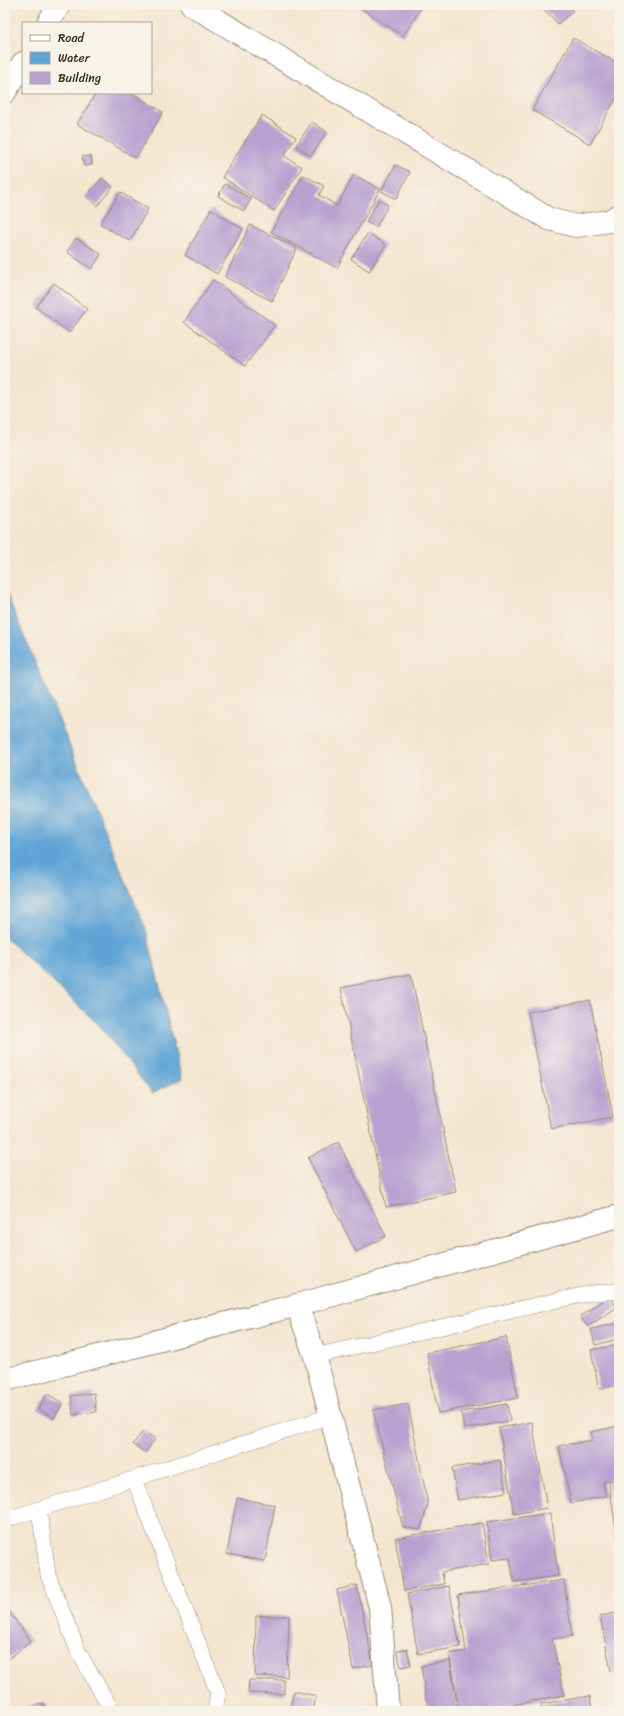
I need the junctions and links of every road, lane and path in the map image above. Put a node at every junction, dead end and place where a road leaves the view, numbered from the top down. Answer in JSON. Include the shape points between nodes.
{"nodes":[{"id":1,"x":59,"y":5,"type":"edge"},
{"id":2,"x":192,"y":5,"type":"edge"},
{"id":3,"x":49,"y":22,"type":"edge"},
{"id":4,"x":22,"y":65,"type":"edge"},
{"id":5,"x":5,"y":92,"type":"edge"},
{"id":6,"x":619,"y":215,"type":"edge"},
{"id":7,"x":619,"y":1216,"type":"edge"},
{"id":8,"x":619,"y":1291,"type":"edge"},
{"id":9,"x":297,"y":1305,"type":"junction"},
{"id":10,"x":315,"y":1356,"type":"junction"},
{"id":11,"x":5,"y":1380,"type":"edge"},
{"id":12,"x":330,"y":1416,"type":"junction"},
{"id":13,"x":134,"y":1479,"type":"junction"},
{"id":14,"x":39,"y":1509,"type":"junction"},
{"id":15,"x":5,"y":1520,"type":"edge"},
{"id":16,"x":112,"y":1711,"type":"edge"},
{"id":17,"x":215,"y":1711,"type":"edge"},
{"id":18,"x":388,"y":1711,"type":"edge"}],
"edges":[{"from":1,"to":3,"type":"main road"},
{"from":2,"to":6,"type":"main road","via":[[549,219],[576,226],[609,221]]},
{"from":4,"to":5,"type":"main road"},
{"from":7,"to":9,"type":"main road"},
{"from":8,"to":10,"type":"lane","via":[[592,1293]]},
{"from":9,"to":10,"type":"main road"},
{"from":9,"to":11,"type":"main road"},
{"from":10,"to":12,"type":"main road"},
{"from":12,"to":13,"type":"lane"},
{"from":12,"to":18,"type":"main road","via":[[380,1607]]},
{"from":13,"to":14,"type":"lane"},
{"from":13,"to":17,"type":"lane","via":[[218,1693]]},
{"from":14,"to":15,"type":"lane"},
{"from":14,"to":16,"type":"lane","via":[[48,1575],[78,1651]]}]}
